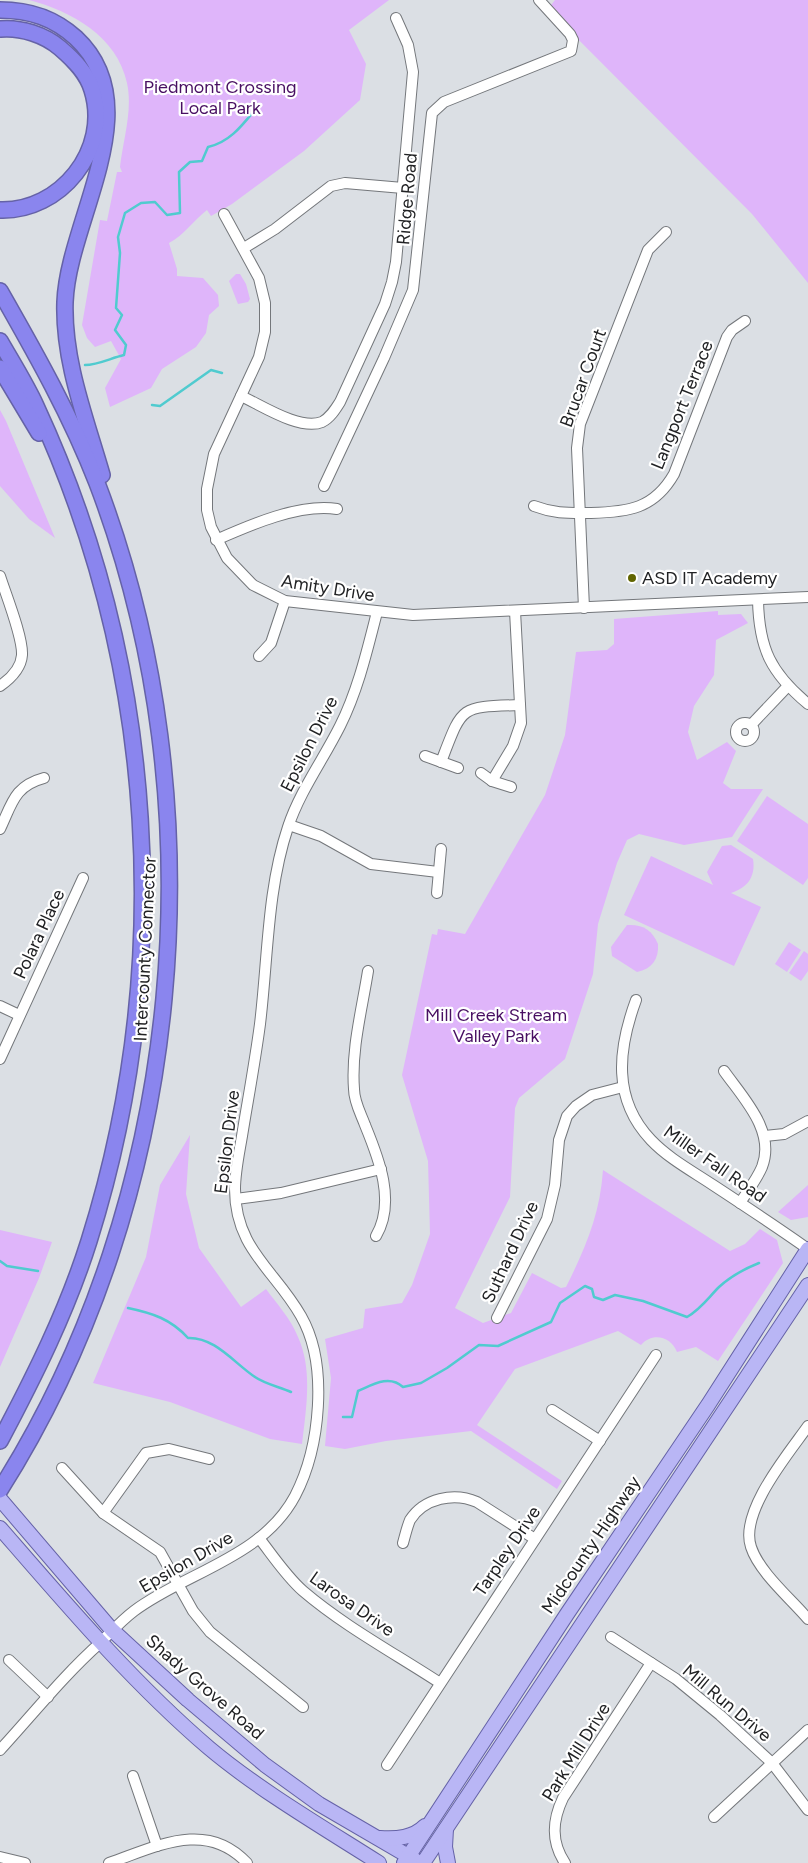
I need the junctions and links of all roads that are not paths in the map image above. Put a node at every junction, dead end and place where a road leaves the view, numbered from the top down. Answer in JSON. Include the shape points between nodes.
{"nodes":[{"id":1,"x":539,"y":0,"type":"edge"},
{"id":2,"x":0,"y":10,"type":"edge"},
{"id":3,"x":396,"y":18,"type":"dead end"},
{"id":4,"x":0,"y":29,"type":"edge"},
{"id":5,"x":402,"y":188,"type":"junction"},
{"id":6,"x":0,"y":210,"type":"edge"},
{"id":7,"x":224,"y":214,"type":"dead end"},
{"id":8,"x":666,"y":232,"type":"dead end"},
{"id":9,"x":244,"y":248,"type":"junction"},
{"id":10,"x":0,"y":291,"type":"edge"},
{"id":11,"x":744,"y":321,"type":"dead end"},
{"id":12,"x":0,"y":341,"type":"edge"},
{"id":13,"x":0,"y":368,"type":"edge"},
{"id":14,"x":241,"y":396,"type":"junction"},
{"id":15,"x":324,"y":486,"type":"dead end"},
{"id":16,"x":72,"y":490,"type":"junction"},
{"id":17,"x":534,"y":506,"type":"dead end"},
{"id":18,"x":337,"y":509,"type":"dead end"},
{"id":19,"x":580,"y":513,"type":"junction"},
{"id":20,"x":216,"y":540,"type":"junction"},
{"id":21,"x":0,"y":576,"type":"edge"},
{"id":22,"x":128,"y":579,"type":"junction"},
{"id":23,"x":808,"y":597,"type":"edge"},
{"id":24,"x":758,"y":600,"type":"junction"},
{"id":25,"x":285,"y":601,"type":"junction"},
{"id":26,"x":584,"y":608,"type":"junction"},
{"id":27,"x":515,"y":611,"type":"junction"},
{"id":28,"x":377,"y":612,"type":"junction"},
{"id":29,"x":259,"y":656,"type":"dead end"},
{"id":30,"x":0,"y":686,"type":"edge"},
{"id":31,"x":787,"y":687,"type":"junction"},
{"id":32,"x":808,"y":704,"type":"edge"},
{"id":33,"x":520,"y":705,"type":"junction"},
{"id":34,"x":751,"y":725,"type":"dead end"},
{"id":35,"x":425,"y":756,"type":"dead end"},
{"id":36,"x":441,"y":762,"type":"junction"},
{"id":37,"x":458,"y":768,"type":"dead end"},
{"id":38,"x":480,"y":773,"type":"dead end"},
{"id":39,"x":44,"y":778,"type":"dead end"},
{"id":40,"x":492,"y":781,"type":"junction"},
{"id":41,"x":511,"y":787,"type":"dead end"},
{"id":42,"x":289,"y":825,"type":"junction"},
{"id":43,"x":0,"y":829,"type":"edge"},
{"id":44,"x":441,"y":849,"type":"dead end"},
{"id":45,"x":438,"y":872,"type":"junction"},
{"id":46,"x":83,"y":878,"type":"dead end"},
{"id":47,"x":437,"y":893,"type":"dead end"},
{"id":48,"x":368,"y":971,"type":"dead end"},
{"id":49,"x":636,"y":1000,"type":"dead end"},
{"id":50,"x":0,"y":1006,"type":"edge"},
{"id":51,"x":19,"y":1015,"type":"junction"},
{"id":52,"x":0,"y":1060,"type":"edge"},
{"id":53,"x":724,"y":1071,"type":"dead end"},
{"id":54,"x":623,"y":1087,"type":"junction"},
{"id":55,"x":808,"y":1121,"type":"edge"},
{"id":56,"x":765,"y":1136,"type":"junction"},
{"id":57,"x":381,"y":1169,"type":"junction"},
{"id":58,"x":236,"y":1199,"type":"junction"},
{"id":59,"x":740,"y":1203,"type":"junction"},
{"id":60,"x":376,"y":1236,"type":"dead end"},
{"id":61,"x":808,"y":1249,"type":"edge"},
{"id":62,"x":808,"y":1285,"type":"edge"},
{"id":63,"x":497,"y":1318,"type":"dead end"},
{"id":64,"x":656,"y":1355,"type":"dead end"},
{"id":65,"x":552,"y":1410,"type":"dead end"},
{"id":66,"x":808,"y":1426,"type":"edge"},
{"id":67,"x":805,"y":1439,"type":"edge"},
{"id":68,"x":0,"y":1441,"type":"edge"},
{"id":69,"x":600,"y":1441,"type":"junction"},
{"id":70,"x":209,"y":1459,"type":"dead end"},
{"id":71,"x":62,"y":1468,"type":"dead end"},
{"id":72,"x":0,"y":1490,"type":"edge"},
{"id":73,"x":0,"y":1499,"type":"edge"},
{"id":74,"x":103,"y":1513,"type":"junction"},
{"id":75,"x":0,"y":1528,"type":"edge"},
{"id":76,"x":259,"y":1538,"type":"junction"},
{"id":77,"x":535,"y":1539,"type":"junction"},
{"id":78,"x":403,"y":1543,"type":"dead end"},
{"id":79,"x":180,"y":1585,"type":"junction"},
{"id":80,"x":808,"y":1619,"type":"edge"},
{"id":81,"x":107,"y":1636,"type":"junction"},
{"id":82,"x":611,"y":1637,"type":"dead end"},
{"id":83,"x":9,"y":1660,"type":"dead end"},
{"id":84,"x":651,"y":1663,"type":"junction"},
{"id":85,"x":440,"y":1683,"type":"junction"},
{"id":86,"x":48,"y":1697,"type":"junction"},
{"id":87,"x":303,"y":1707,"type":"dead end"},
{"id":88,"x":808,"y":1730,"type":"edge"},
{"id":89,"x":0,"y":1750,"type":"edge"},
{"id":90,"x":772,"y":1763,"type":"junction"},
{"id":91,"x":387,"y":1766,"type":"dead end"},
{"id":92,"x":133,"y":1776,"type":"dead end"},
{"id":93,"x":808,"y":1810,"type":"edge"},
{"id":94,"x":714,"y":1817,"type":"dead end"},
{"id":95,"x":432,"y":1820,"type":"junction"},
{"id":96,"x":446,"y":1828,"type":"junction"},
{"id":97,"x":377,"y":1838,"type":"junction"},
{"id":98,"x":157,"y":1846,"type":"junction"},
{"id":99,"x":0,"y":1857,"type":"edge"},
{"id":100,"x":414,"y":1861,"type":"edge"},
{"id":101,"x":25,"y":1863,"type":"edge"},
{"id":102,"x":109,"y":1863,"type":"edge"},
{"id":103,"x":247,"y":1863,"type":"edge"},
{"id":104,"x":379,"y":1863,"type":"edge"},
{"id":105,"x":448,"y":1863,"type":"edge"},
{"id":106,"x":565,"y":1863,"type":"edge"}],
"edges":[{"from":1,"to":15,"type":"street","name":"Ridge Road","via":[[570,34],[573,40],[571,51],[444,102],[432,113],[413,290]]},
{"from":2,"to":22,"type":"highway","via":[[41,15],[70,32],[92,57],[104,86],[107,111],[105,143],[68,278],[65,320],[71,365]]},
{"from":3,"to":5,"type":"street","via":[[408,45],[413,72]]},
{"from":4,"to":6,"type":"highway","via":[[37,34],[53,42],[70,57],[84,73],[92,90],[96,126],[84,164],[60,189],[46,200],[26,208]]},
{"from":5,"to":9,"type":"street","via":[[345,183],[332,186]]},
{"from":5,"to":14,"type":"street","via":[[396,262],[389,293],[340,402],[330,416],[322,422],[306,424]]},
{"from":7,"to":9,"type":"street","name":"Amity Drive"},
{"from":8,"to":19,"type":"street","name":"Brucar Court","via":[[648,250],[580,424],[577,448]]},
{"from":9,"to":14,"type":"street","name":"Amity Drive","via":[[259,278],[266,316],[258,357]]},
{"from":10,"to":22,"type":"highway","name":"Intercounty Connector","via":[[54,386],[81,445]]},
{"from":11,"to":19,"type":"street","name":"Langport Terrace","via":[[727,337],[668,485],[651,500],[635,508]]},
{"from":12,"to":16,"type":"highway","name":"Intercounty Connector","via":[[35,404]]},
{"from":13,"to":16,"type":"highway"},
{"from":14,"to":20,"type":"street","name":"Amity Drive","via":[[209,471],[207,510]]},
{"from":16,"to":68,"type":"highway","name":"Intercounty Connector","via":[[107,606],[126,686],[141,820],[144,921],[136,1018],[126,1085],[89,1240],[52,1336]]},
{"from":17,"to":19,"type":"street","name":"Langport Terrace","via":[[556,513]]},
{"from":18,"to":20,"type":"street","via":[[314,507]]},
{"from":19,"to":26,"type":"street","name":"Brucar Court"},
{"from":20,"to":25,"type":"street","name":"Amity Drive","via":[[239,573],[253,585]]},
{"from":21,"to":30,"type":"street","via":[[22,655],[16,671]]},
{"from":22,"to":72,"type":"highway","name":"Intercounty Connector","via":[[158,712],[168,833],[170,904],[158,1057],[131,1180],[97,1291],[39,1423]]},
{"from":23,"to":24,"type":"street","name":"Amity Drive"},
{"from":24,"to":26,"type":"street","name":"Amity Drive"},
{"from":24,"to":31,"type":"street","via":[[764,645],[774,670]]},
{"from":25,"to":28,"type":"street","name":"Amity Drive"},
{"from":25,"to":29,"type":"street","via":[[271,643]]},
{"from":26,"to":27,"type":"street","name":"Amity Drive"},
{"from":27,"to":28,"type":"street","name":"Amity Drive","via":[[413,615]]},
{"from":27,"to":33,"type":"street"},
{"from":28,"to":42,"type":"street","name":"Epsilon Drive","via":[[362,669],[342,722],[299,800]]},
{"from":31,"to":32,"type":"street"},
{"from":31,"to":34,"type":"street"},
{"from":33,"to":36,"type":"street","via":[[470,708],[461,716]]},
{"from":33,"to":40,"type":"street","via":[[518,735]]},
{"from":35,"to":36,"type":"street"},
{"from":36,"to":37,"type":"street"},
{"from":38,"to":40,"type":"street"},
{"from":39,"to":43,"type":"street","via":[[30,782],[17,792]]},
{"from":40,"to":41,"type":"street"},
{"from":42,"to":45,"type":"street","via":[[321,836],[371,864]]},
{"from":42,"to":58,"type":"street","name":"Epsilon Drive","via":[[276,870],[260,1025],[236,1173]]},
{"from":44,"to":45,"type":"street"},
{"from":45,"to":47,"type":"street"},
{"from":46,"to":51,"type":"street","name":"Polara Place"},
{"from":48,"to":57,"type":"street","via":[[354,1060],[354,1089]]},
{"from":49,"to":54,"type":"street","name":"Miller Fall Road","via":[[621,1050]]},
{"from":50,"to":51,"type":"street"},
{"from":51,"to":52,"type":"street","name":"Polara Place"},
{"from":53,"to":56,"type":"street","via":[[756,1116]]},
{"from":54,"to":59,"type":"street","name":"Miller Fall Road","via":[[637,1123],[651,1141]]},
{"from":54,"to":63,"type":"street","name":"Suthard Drive","via":[[592,1095],[568,1116],[559,1140],[555,1185],[547,1219]]},
{"from":55,"to":56,"type":"street","via":[[784,1134]]},
{"from":56,"to":59,"type":"street","via":[[762,1167]]},
{"from":57,"to":58,"type":"street","via":[[281,1193]]},
{"from":57,"to":60,"type":"street","via":[[385,1211],[384,1223]]},
{"from":58,"to":76,"type":"street","name":"Epsilon Drive","via":[[241,1230],[302,1316],[314,1347],[319,1377],[314,1439],[306,1471],[286,1510]]},
{"from":59,"to":61,"type":"street","name":"Miller Fall Road"},
{"from":61,"to":95,"type":"main road","name":"Midcounty Highway","via":[[708,1406]]},
{"from":62,"to":96,"type":"main road","name":"Midcounty Highway"},
{"from":64,"to":69,"type":"street","name":"Tarpley Drive"},
{"from":65,"to":69,"type":"street"},
{"from":66,"to":67,"type":"street"},
{"from":67,"to":80,"type":"street","via":[[760,1498],[751,1519],[750,1540],[762,1566]]},
{"from":69,"to":77,"type":"street","name":"Tarpley Drive"},
{"from":70,"to":74,"type":"street","via":[[169,1449],[146,1453]]},
{"from":71,"to":74,"type":"street"},
{"from":73,"to":81,"type":"main road","name":"Shady Grove Road"},
{"from":74,"to":79,"type":"street","via":[[160,1552]]},
{"from":75,"to":81,"type":"main road","name":"Shady Grove Road"},
{"from":76,"to":79,"type":"street","name":"Epsilon Drive","via":[[221,1564]]},
{"from":76,"to":85,"type":"street","name":"Larosa Drive","via":[[303,1591],[334,1615]]},
{"from":77,"to":78,"type":"street","via":[[478,1502],[469,1498],[446,1497],[426,1504],[418,1512],[410,1521]]},
{"from":77,"to":85,"type":"street","name":"Tarpley Drive"},
{"from":79,"to":81,"type":"street","name":"Epsilon Drive","via":[[134,1611]]},
{"from":79,"to":87,"type":"street","via":[[193,1611],[210,1632]]},
{"from":81,"to":86,"type":"street","name":"Epsilon Drive"},
{"from":81,"to":97,"type":"main road","name":"Shady Grove Road","via":[[265,1765],[319,1804]]},
{"from":81,"to":104,"type":"main road","name":"Shady Grove Road","via":[[210,1749],[309,1819]]},
{"from":82,"to":84,"type":"street","name":"Mill Run Drive"},
{"from":83,"to":86,"type":"street"},
{"from":84,"to":90,"type":"street","name":"Mill Run Drive","via":[[720,1714]]},
{"from":84,"to":106,"type":"street","name":"Park Mill Drive","via":[[562,1798],[554,1832]]},
{"from":85,"to":91,"type":"street","name":"Tarpley Drive"},
{"from":86,"to":89,"type":"street","name":"Epsilon Drive"},
{"from":88,"to":90,"type":"street"},
{"from":90,"to":93,"type":"street","name":"Mill Run Drive"},
{"from":90,"to":94,"type":"street"},
{"from":92,"to":98,"type":"street"},
{"from":95,"to":97,"type":"main road","via":[[413,1835]]},
{"from":95,"to":100,"type":"main road","name":"Midcounty Highway"},
{"from":96,"to":100,"type":"main road","name":"Midcounty Highway"},
{"from":96,"to":105,"type":"main road"},
{"from":97,"to":100,"type":"main road","name":"Shady Grove Road"},
{"from":98,"to":102,"type":"street"},
{"from":98,"to":103,"type":"street","via":[[183,1839],[206,1840],[227,1846]]},
{"from":99,"to":101,"type":"street"}]}
